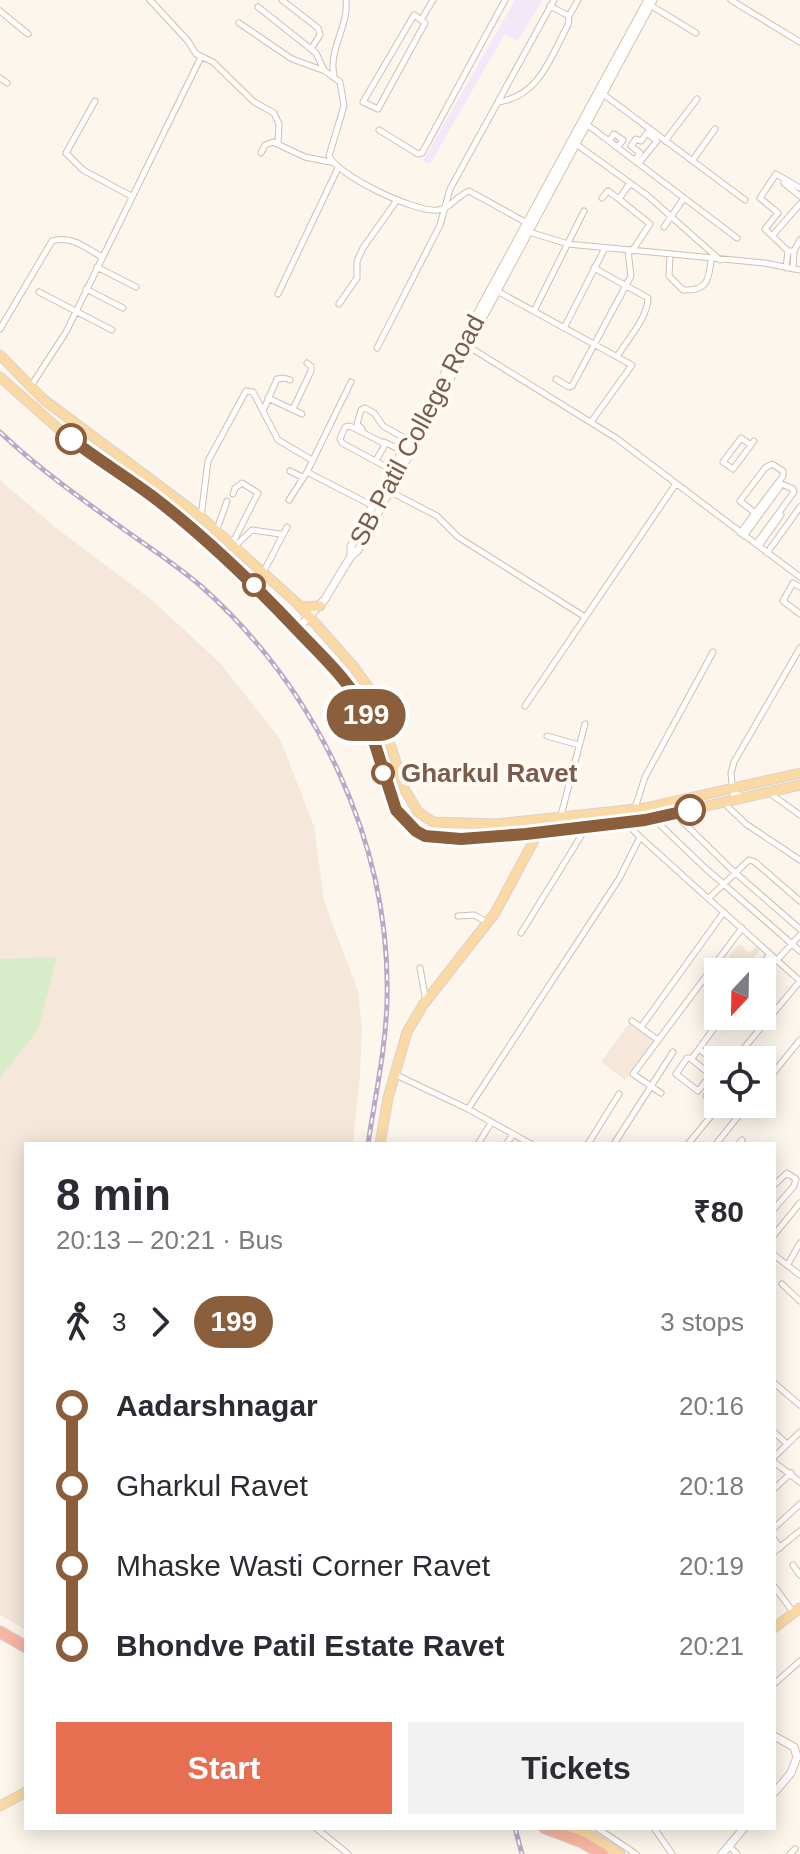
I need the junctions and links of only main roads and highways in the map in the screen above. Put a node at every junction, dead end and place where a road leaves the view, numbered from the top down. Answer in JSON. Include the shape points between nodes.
{"nodes":[{"id":1,"x":0,"y":355,"type":"edge"},
{"id":2,"x":0,"y":377,"type":"edge"},
{"id":3,"x":320,"y":606,"type":"road end"},
{"id":4,"x":300,"y":607,"type":"junction"},
{"id":5,"x":800,"y":773,"type":"edge"},
{"id":6,"x":800,"y":785,"type":"edge"},
{"id":7,"x":544,"y":819,"type":"junction"},
{"id":8,"x":538,"y":832,"type":"junction"},
{"id":9,"x":380,"y":1142,"type":"edge"},
{"id":10,"x":798,"y":1609,"type":"edge"},
{"id":11,"x":0,"y":1624,"type":"edge"},
{"id":12,"x":776,"y":1626,"type":"edge"},
{"id":13,"x":0,"y":1632,"type":"edge"},
{"id":14,"x":24,"y":1638,"type":"edge"},
{"id":15,"x":24,"y":1646,"type":"edge"},
{"id":16,"x":24,"y":1793,"type":"edge"},
{"id":17,"x":0,"y":1806,"type":"edge"},
{"id":18,"x":540,"y":1830,"type":"edge"},
{"id":19,"x":550,"y":1830,"type":"edge"},
{"id":20,"x":562,"y":1830,"type":"edge"},
{"id":21,"x":577,"y":1830,"type":"edge"},
{"id":22,"x":594,"y":1854,"type":"edge"},
{"id":23,"x":602,"y":1854,"type":"edge"},
{"id":24,"x":612,"y":1854,"type":"edge"},
{"id":25,"x":620,"y":1854,"type":"edge"}],
"edges":[{"from":1,"to":4,"type":"main road","via":[[30,387],[105,448],[217,530]]},
{"from":2,"to":8,"type":"main road","via":[[70,439],[220,552],[275,604],[358,698],[396,810],[416,831],[461,839]]},
{"from":3,"to":4,"type":"main road"},
{"from":4,"to":7,"type":"main road","via":[[374,695],[409,801],[426,820],[459,825]]},
{"from":5,"to":7,"type":"main road","via":[[634,810]]},
{"from":6,"to":8,"type":"main road","via":[[653,819]]},
{"from":7,"to":8,"type":"main road"},
{"from":8,"to":9,"type":"main road","via":[[488,923],[407,1032]]},
{"from":10,"to":12,"type":"main road"},
{"from":11,"to":14,"type":"highway"},
{"from":13,"to":15,"type":"highway"},
{"from":16,"to":17,"type":"main road"},
{"from":18,"to":22,"type":"main road"},
{"from":19,"to":23,"type":"highway"},
{"from":20,"to":24,"type":"highway"},
{"from":21,"to":25,"type":"main road"}]}
